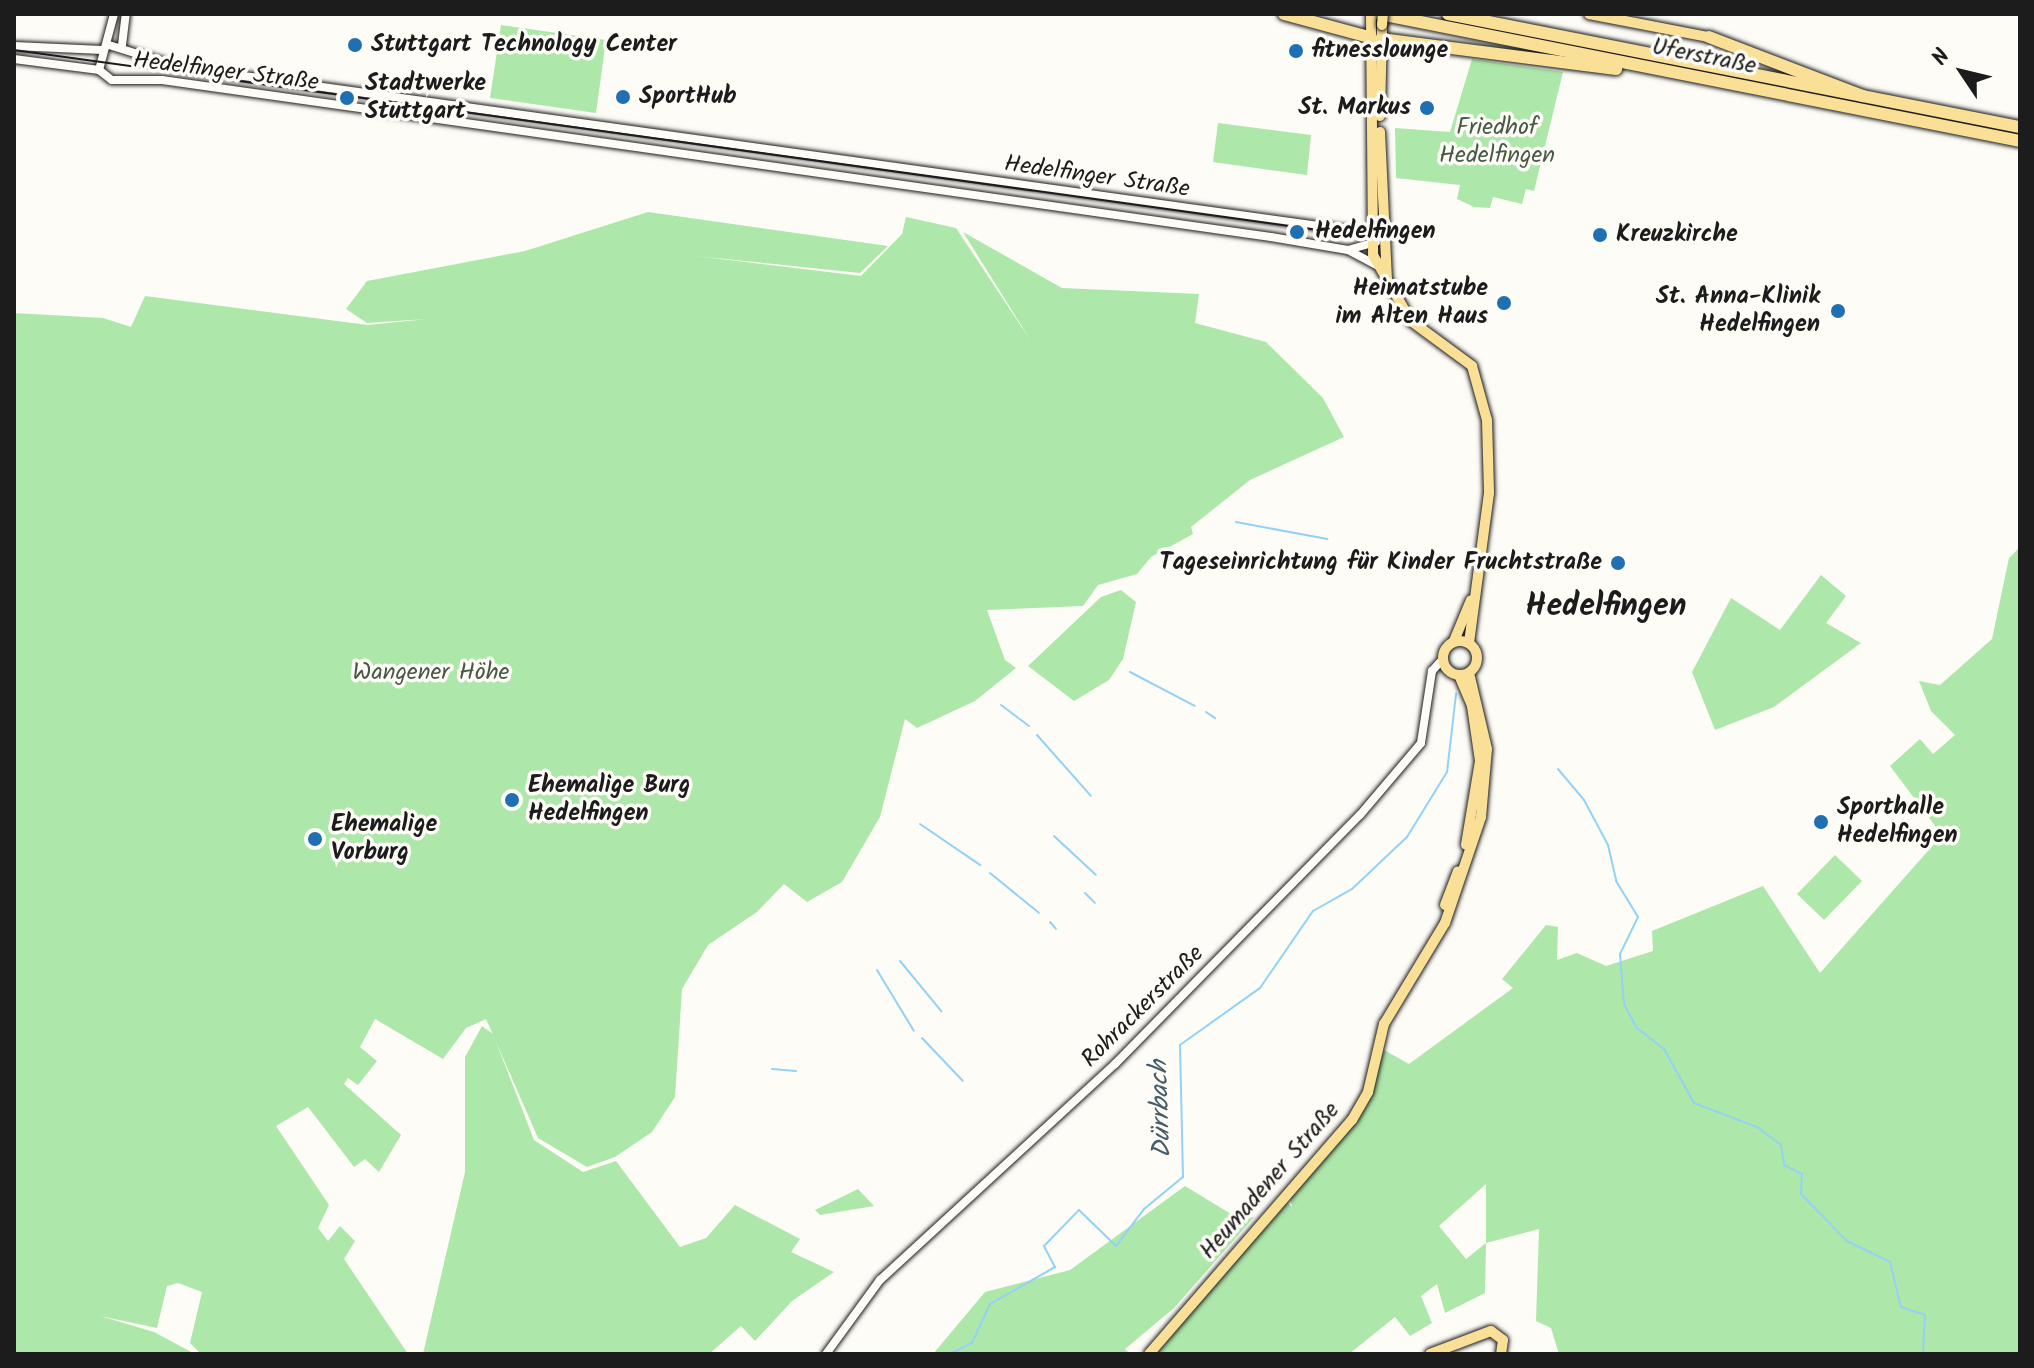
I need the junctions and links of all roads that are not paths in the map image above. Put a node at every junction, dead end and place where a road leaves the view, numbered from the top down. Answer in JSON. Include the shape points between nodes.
{"nodes":[{"id":1,"x":114,"y":14,"type":"edge"},
{"id":2,"x":126,"y":14,"type":"edge"},
{"id":3,"x":1284,"y":14,"type":"edge"},
{"id":4,"x":1448,"y":14,"type":"edge"},
{"id":5,"x":1589,"y":14,"type":"edge"},
{"id":6,"x":1377,"y":18,"type":"edge"},
{"id":7,"x":1709,"y":37,"type":"joint"},
{"id":8,"x":1375,"y":38,"type":"junction"},
{"id":9,"x":122,"y":45,"type":"junction"},
{"id":10,"x":14,"y":46,"type":"edge"},
{"id":11,"x":105,"y":48,"type":"junction"},
{"id":12,"x":133,"y":58,"type":"junction"},
{"id":13,"x":14,"y":59,"type":"edge"},
{"id":14,"x":1633,"y":65,"type":"junction"},
{"id":15,"x":99,"y":70,"type":"junction"},
{"id":16,"x":126,"y":77,"type":"junction"},
{"id":17,"x":1865,"y":99,"type":"junction"},
{"id":18,"x":2020,"y":127,"type":"edge"},
{"id":19,"x":1377,"y":137,"type":"junction"},
{"id":20,"x":2020,"y":141,"type":"edge"},
{"id":21,"x":727,"y":144,"type":"junction"},
{"id":22,"x":767,"y":149,"type":"junction"},
{"id":23,"x":722,"y":161,"type":"junction"},
{"id":24,"x":764,"y":165,"type":"junction"},
{"id":25,"x":1370,"y":232,"type":"junction"},
{"id":26,"x":1384,"y":238,"type":"junction"},
{"id":27,"x":1370,"y":245,"type":"junction"},
{"id":28,"x":1348,"y":250,"type":"junction"},
{"id":29,"x":1376,"y":265,"type":"junction"},
{"id":30,"x":1387,"y":282,"type":"junction"},
{"id":31,"x":1472,"y":598,"type":"junction"},
{"id":32,"x":1454,"y":641,"type":"junction"},
{"id":33,"x":1469,"y":643,"type":"junction"},
{"id":34,"x":1442,"y":660,"type":"junction"},
{"id":35,"x":1464,"y":674,"type":"junction"},
{"id":36,"x":826,"y":1354,"type":"edge"},
{"id":37,"x":1149,"y":1354,"type":"edge"},
{"id":38,"x":1430,"y":1354,"type":"edge"},
{"id":39,"x":1501,"y":1354,"type":"edge"}],
"edges":[{"from":1,"to":11,"type":"street"},
{"from":2,"to":9,"type":"street"},
{"from":3,"to":8,"type":"highway"},
{"from":4,"to":17,"type":"highway","name":"Uferstraße"},
{"from":5,"to":7,"type":"main road"},
{"from":6,"to":8,"type":"main road"},
{"from":6,"to":14,"type":"highway","name":"Uferstraße"},
{"from":7,"to":17,"type":"highway","via":[[1854,88]]},
{"from":8,"to":14,"type":"highway","via":[[1610,68]]},
{"from":8,"to":19,"type":"main road"},
{"from":9,"to":11,"type":"street","name":"Hedelfinger Straße"},
{"from":9,"to":12,"type":"street","name":"Hedelfinger Straße"},
{"from":10,"to":11,"type":"street","name":"Hedelfinger Straße"},
{"from":11,"to":15,"type":"street"},
{"from":12,"to":16,"type":"street"},
{"from":12,"to":21,"type":"street","name":"Hedelfinger Straße"},
{"from":13,"to":15,"type":"street","name":"Hedelfinger Straße"},
{"from":14,"to":20,"type":"highway","name":"Uferstraße"},
{"from":15,"to":16,"type":"street","name":"Hedelfinger Straße","via":[[112,80]]},
{"from":16,"to":23,"type":"street","name":"Hedelfinger Straße"},
{"from":17,"to":18,"type":"highway","name":"Uferstraße"},
{"from":19,"to":25,"type":"main road"},
{"from":19,"to":26,"type":"main road"},
{"from":21,"to":22,"type":"street","name":"Hedelfinger Straße"},
{"from":21,"to":23,"type":"street"},
{"from":22,"to":24,"type":"street"},
{"from":22,"to":25,"type":"street","name":"Hedelfinger Straße"},
{"from":23,"to":24,"type":"street","name":"Hedelfinger Straße"},
{"from":24,"to":28,"type":"street","name":"Hedelfinger Straße"},
{"from":25,"to":26,"type":"street","name":"Hedelfinger Straße"},
{"from":25,"to":27,"type":"main road"},
{"from":26,"to":27,"type":"street","name":"Hedelfinger Straße"},
{"from":26,"to":30,"type":"main road"},
{"from":27,"to":28,"type":"street","name":"Hedelfinger Straße"},
{"from":27,"to":29,"type":"main road"},
{"from":28,"to":29,"type":"street","name":"Hedelfinger Straße"},
{"from":29,"to":30,"type":"main road"},
{"from":30,"to":31,"type":"main road","via":[[1411,321],[1465,358],[1481,385],[1490,471]]},
{"from":31,"to":32,"type":"main road"},
{"from":31,"to":33,"type":"main road"},
{"from":32,"to":33,"type":"main road"},
{"from":32,"to":34,"type":"main road"},
{"from":33,"to":35,"type":"main road","via":[[1477,657]]},
{"from":34,"to":35,"type":"main road"},
{"from":34,"to":36,"type":"street","name":"Rohrackerstraße","via":[[1432,671],[1418,748],[1348,829],[1126,1054],[880,1280]]},
{"from":35,"to":37,"type":"main road","name":"Heumadener Straße","via":[[1480,773],[1469,834],[1437,935],[1389,1014],[1368,1092],[1352,1120]]},
{"from":38,"to":39,"type":"main road","via":[[1484,1331],[1499,1334]]}]}
